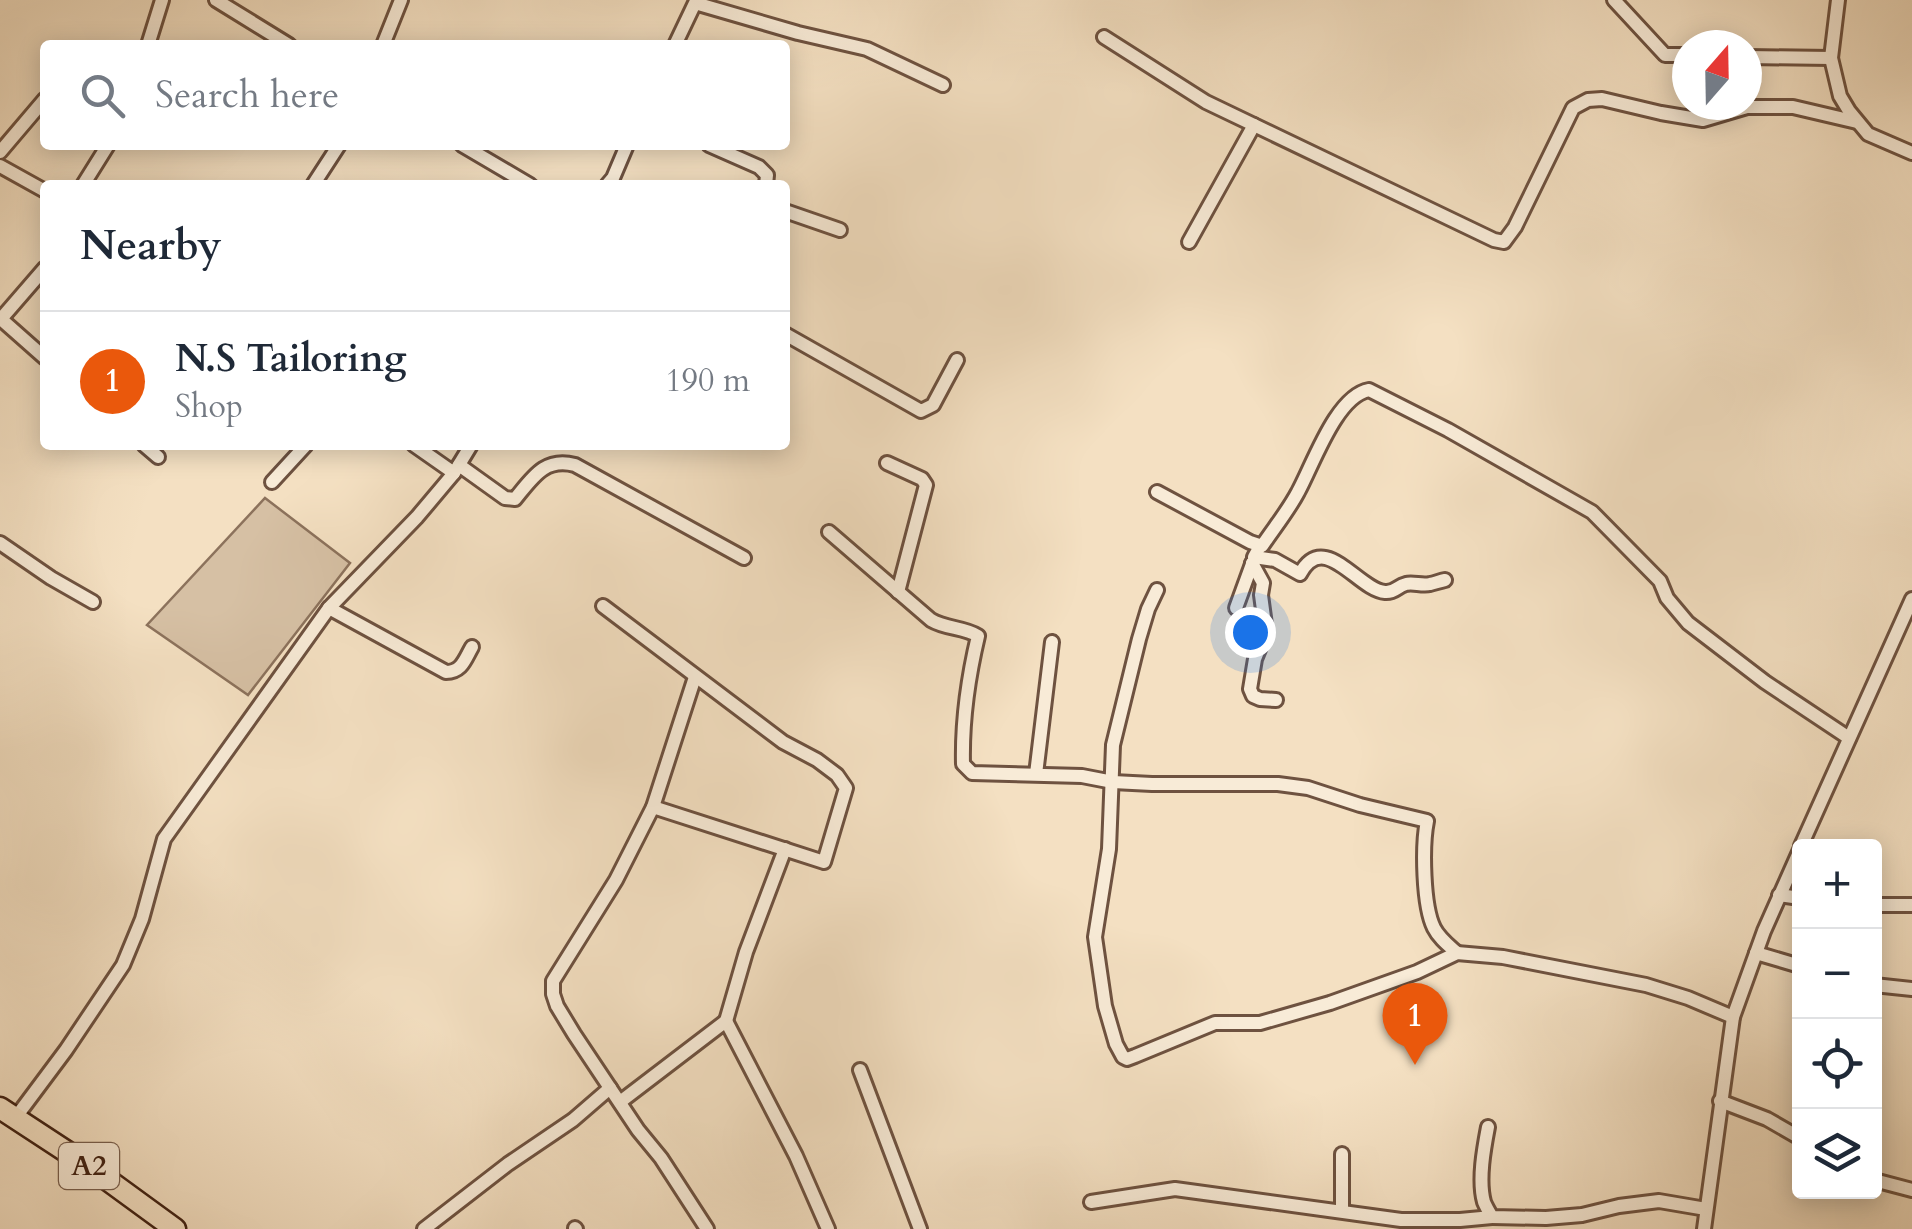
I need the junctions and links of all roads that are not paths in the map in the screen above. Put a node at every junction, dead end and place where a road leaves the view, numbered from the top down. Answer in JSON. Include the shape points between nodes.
{"nodes":[{"id":1,"x":162,"y":0,"type":"edge"},
{"id":2,"x":216,"y":0,"type":"edge"},
{"id":3,"x":402,"y":0,"type":"edge"},
{"id":4,"x":1614,"y":0,"type":"edge"},
{"id":5,"x":1838,"y":0,"type":"edge"},
{"id":6,"x":696,"y":2,"type":"edge"},
{"id":7,"x":1104,"y":37,"type":"dead end"},
{"id":8,"x":150,"y":40,"type":"edge"},
{"id":9,"x":281,"y":40,"type":"edge"},
{"id":10,"x":385,"y":40,"type":"edge"},
{"id":11,"x":677,"y":40,"type":"edge"},
{"id":12,"x":1672,"y":55,"type":"edge"},
{"id":13,"x":1762,"y":56,"type":"edge"},
{"id":14,"x":1831,"y":58,"type":"junction"},
{"id":15,"x":943,"y":85,"type":"dead end"},
{"id":16,"x":40,"y":105,"type":"edge"},
{"id":17,"x":1857,"y":122,"type":"junction"},
{"id":18,"x":1254,"y":125,"type":"junction"},
{"id":19,"x":105,"y":150,"type":"edge"},
{"id":20,"x":336,"y":150,"type":"edge"},
{"id":21,"x":470,"y":150,"type":"edge"},
{"id":22,"x":625,"y":150,"type":"edge"},
{"id":23,"x":722,"y":150,"type":"edge"},
{"id":24,"x":0,"y":152,"type":"edge"},
{"id":25,"x":1912,"y":153,"type":"edge"},
{"id":26,"x":0,"y":166,"type":"edge"},
{"id":27,"x":86,"y":180,"type":"edge"},
{"id":28,"x":317,"y":180,"type":"edge"},
{"id":29,"x":522,"y":180,"type":"edge"},
{"id":30,"x":612,"y":180,"type":"edge"},
{"id":31,"x":767,"y":180,"type":"edge"},
{"id":32,"x":40,"y":188,"type":"edge"},
{"id":33,"x":790,"y":213,"type":"edge"},
{"id":34,"x":840,"y":230,"type":"dead end"},
{"id":35,"x":1188,"y":242,"type":"dead end"},
{"id":36,"x":40,"y":274,"type":"edge"},
{"id":37,"x":0,"y":320,"type":"edge"},
{"id":38,"x":790,"y":337,"type":"edge"},
{"id":39,"x":40,"y":354,"type":"edge"},
{"id":40,"x":957,"y":360,"type":"dead end"},
{"id":41,"x":150,"y":450,"type":"edge"},
{"id":42,"x":301,"y":450,"type":"edge"},
{"id":43,"x":423,"y":450,"type":"edge"},
{"id":44,"x":468,"y":450,"type":"edge"},
{"id":45,"x":158,"y":457,"type":"dead end"},
{"id":46,"x":887,"y":463,"type":"dead end"},
{"id":47,"x":456,"y":469,"type":"junction"},
{"id":48,"x":272,"y":482,"type":"dead end"},
{"id":49,"x":1157,"y":492,"type":"dead end"},
{"id":50,"x":829,"y":532,"type":"dead end"},
{"id":51,"x":0,"y":544,"type":"edge"},
{"id":52,"x":1256,"y":555,"type":"junction"},
{"id":53,"x":744,"y":558,"type":"dead end"},
{"id":54,"x":1445,"y":580,"type":"dead end"},
{"id":55,"x":1157,"y":590,"type":"dead end"},
{"id":56,"x":898,"y":592,"type":"junction"},
{"id":57,"x":1912,"y":599,"type":"edge"},
{"id":58,"x":93,"y":602,"type":"dead end"},
{"id":59,"x":603,"y":606,"type":"dead end"},
{"id":60,"x":329,"y":608,"type":"junction"},
{"id":61,"x":1236,"y":608,"type":"dead end"},
{"id":62,"x":1052,"y":642,"type":"dead end"},
{"id":63,"x":472,"y":647,"type":"dead end"},
{"id":64,"x":694,"y":677,"type":"junction"},
{"id":65,"x":1276,"y":700,"type":"dead end"},
{"id":66,"x":1849,"y":738,"type":"junction"},
{"id":67,"x":1036,"y":774,"type":"junction"},
{"id":68,"x":1113,"y":782,"type":"junction"},
{"id":69,"x":653,"y":807,"type":"junction"},
{"id":70,"x":1804,"y":839,"type":"edge"},
{"id":71,"x":785,"y":849,"type":"junction"},
{"id":72,"x":1792,"y":866,"type":"edge"},
{"id":73,"x":1779,"y":895,"type":"junction"},
{"id":74,"x":1792,"y":897,"type":"edge"},
{"id":75,"x":1882,"y":905,"type":"edge"},
{"id":76,"x":1912,"y":905,"type":"edge"},
{"id":77,"x":1456,"y":952,"type":"junction"},
{"id":78,"x":1756,"y":953,"type":"junction"},
{"id":79,"x":1792,"y":964,"type":"edge"},
{"id":80,"x":1882,"y":986,"type":"edge"},
{"id":81,"x":1912,"y":989,"type":"edge"},
{"id":82,"x":1733,"y":1017,"type":"junction"},
{"id":83,"x":726,"y":1020,"type":"junction"},
{"id":84,"x":860,"y":1070,"type":"dead end"},
{"id":85,"x":610,"y":1088,"type":"junction"},
{"id":86,"x":1720,"y":1101,"type":"junction"},
{"id":87,"x":620,"y":1102,"type":"junction"},
{"id":88,"x":8,"y":1113,"type":"edge"},
{"id":89,"x":1488,"y":1127,"type":"dead end"},
{"id":90,"x":1792,"y":1133,"type":"edge"},
{"id":91,"x":1342,"y":1154,"type":"dead end"},
{"id":92,"x":1882,"y":1182,"type":"edge"},
{"id":93,"x":1912,"y":1190,"type":"edge"},
{"id":94,"x":1091,"y":1202,"type":"dead end"},
{"id":95,"x":1706,"y":1209,"type":"junction"},
{"id":96,"x":1342,"y":1210,"type":"junction"},
{"id":97,"x":1492,"y":1216,"type":"junction"},
{"id":98,"x":174,"y":1229,"type":"edge"},
{"id":99,"x":424,"y":1229,"type":"edge"},
{"id":100,"x":708,"y":1229,"type":"edge"},
{"id":101,"x":828,"y":1229,"type":"edge"},
{"id":102,"x":920,"y":1229,"type":"edge"},
{"id":103,"x":1704,"y":1229,"type":"edge"}],
"edges":[{"from":1,"to":8,"type":"street"},
{"from":2,"to":9,"type":"street"},
{"from":3,"to":10,"type":"street"},
{"from":4,"to":12,"type":"street"},
{"from":5,"to":14,"type":"street"},
{"from":6,"to":11,"type":"street"},
{"from":6,"to":15,"type":"street","via":[[867,49]]},
{"from":7,"to":18,"type":"street"},
{"from":13,"to":14,"type":"street"},
{"from":14,"to":17,"type":"street","via":[[1840,96]]},
{"from":16,"to":24,"type":"street"},
{"from":17,"to":18,"type":"street","via":[[1794,107],[1747,107],[1702,120],[1588,100],[1573,108],[1504,242]]},
{"from":17,"to":25,"type":"street","via":[[1868,134]]},
{"from":18,"to":35,"type":"street"},
{"from":19,"to":27,"type":"street"},
{"from":20,"to":28,"type":"street"},
{"from":21,"to":29,"type":"street"},
{"from":22,"to":30,"type":"street"},
{"from":23,"to":31,"type":"street","via":[[760,166]]},
{"from":26,"to":32,"type":"street"},
{"from":33,"to":34,"type":"street"},
{"from":36,"to":37,"type":"street"},
{"from":37,"to":39,"type":"street"},
{"from":38,"to":40,"type":"street","via":[[920,410],[933,405]]},
{"from":41,"to":45,"type":"street"},
{"from":42,"to":48,"type":"street"},
{"from":43,"to":47,"type":"street"},
{"from":44,"to":47,"type":"street"},
{"from":46,"to":56,"type":"street","via":[[926,485]]},
{"from":47,"to":53,"type":"street","via":[[515,499],[545,466],[576,465]]},
{"from":47,"to":60,"type":"street"},
{"from":49,"to":52,"type":"street"},
{"from":50,"to":56,"type":"street"},
{"from":51,"to":58,"type":"street"},
{"from":52,"to":54,"type":"street","via":[[1300,574],[1315,558],[1326,558],[1378,591]]},
{"from":52,"to":61,"type":"street"},
{"from":52,"to":65,"type":"street","via":[[1266,632],[1250,689],[1260,699]]},
{"from":52,"to":66,"type":"street","via":[[1298,492],[1322,439],[1350,401],[1370,390],[1592,512],[1660,581],[1688,622]]},
{"from":55,"to":68,"type":"street","via":[[1113,745]]},
{"from":56,"to":67,"type":"street","via":[[938,624],[978,636],[966,701],[966,769]]},
{"from":57,"to":66,"type":"street"},
{"from":59,"to":64,"type":"street"},
{"from":60,"to":63,"type":"street","via":[[446,672],[460,668]]},
{"from":60,"to":88,"type":"street","via":[[164,839],[123,965],[66,1050]]},
{"from":62,"to":67,"type":"street"},
{"from":64,"to":69,"type":"street"},
{"from":64,"to":71,"type":"street","via":[[844,783],[826,860]]},
{"from":66,"to":70,"type":"street"},
{"from":67,"to":68,"type":"street"},
{"from":68,"to":77,"type":"street","via":[[1278,784],[1427,821],[1424,872],[1432,924]]},
{"from":68,"to":77,"type":"street","via":[[1094,936],[1105,1006],[1123,1058],[1215,1022],[1260,1023],[1330,1003]]},
{"from":69,"to":71,"type":"street"},
{"from":69,"to":85,"type":"street","via":[[552,986],[557,1006]]},
{"from":71,"to":83,"type":"street"},
{"from":72,"to":73,"type":"street"},
{"from":73,"to":74,"type":"street"},
{"from":73,"to":78,"type":"street"},
{"from":75,"to":76,"type":"street"},
{"from":77,"to":82,"type":"street","via":[[1646,985]]},
{"from":78,"to":79,"type":"street"},
{"from":78,"to":82,"type":"street"},
{"from":80,"to":81,"type":"street"},
{"from":82,"to":86,"type":"street"},
{"from":83,"to":87,"type":"street"},
{"from":83,"to":101,"type":"street"},
{"from":84,"to":102,"type":"street"},
{"from":85,"to":87,"type":"street"},
{"from":85,"to":99,"type":"street"},
{"from":86,"to":90,"type":"street"},
{"from":86,"to":95,"type":"street"},
{"from":87,"to":100,"type":"street"},
{"from":88,"to":98,"type":"main road","number":"A2"},
{"from":89,"to":97,"type":"street","via":[[1483,1182]]},
{"from":91,"to":96,"type":"street"},
{"from":92,"to":93,"type":"street"},
{"from":94,"to":96,"type":"street","via":[[1175,1189]]},
{"from":95,"to":97,"type":"street","via":[[1659,1201],[1564,1216]]},
{"from":95,"to":103,"type":"street"},
{"from":96,"to":97,"type":"street","via":[[1400,1220]]}]}
